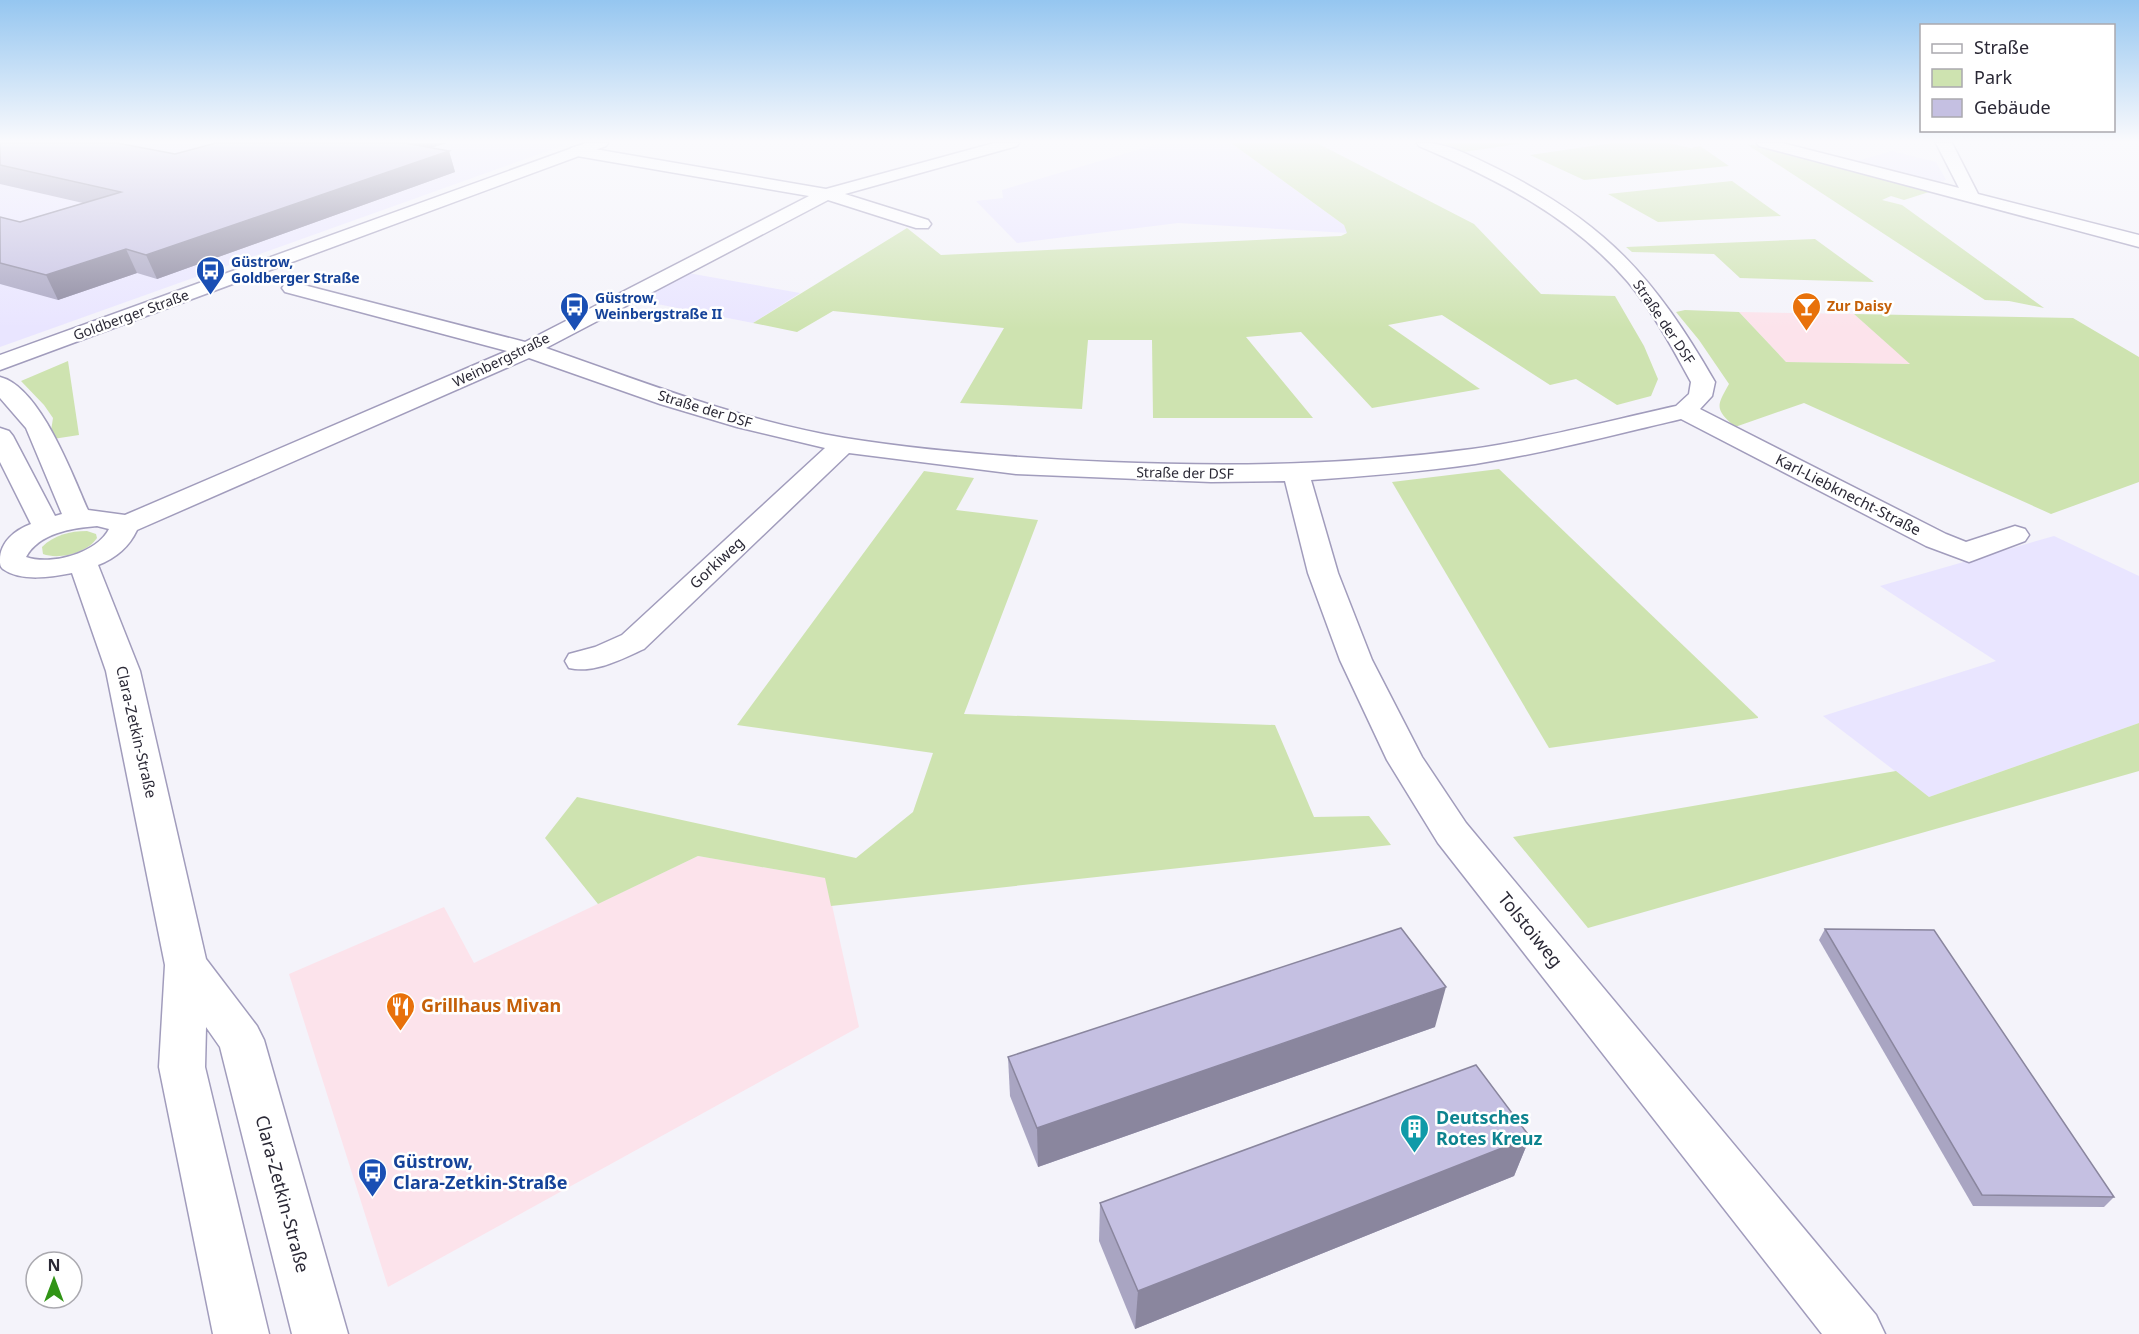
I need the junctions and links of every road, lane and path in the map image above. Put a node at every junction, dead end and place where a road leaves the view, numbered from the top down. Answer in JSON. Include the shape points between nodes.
{"nodes":[{"id":1,"x":429,"y":205,"type":"edge"},
{"id":2,"x":804,"y":205,"type":"edge"},
{"id":3,"x":862,"y":205,"type":"edge"},
{"id":4,"x":1549,"y":205,"type":"edge"},
{"id":5,"x":2000,"y":205,"type":"edge"},
{"id":6,"x":922,"y":224,"type":"dead end"},
{"id":7,"x":2139,"y":242,"type":"edge"},
{"id":8,"x":292,"y":288,"type":"dead end"},
{"id":9,"x":526,"y":350,"type":"junction"},
{"id":10,"x":0,"y":363,"type":"edge"},
{"id":11,"x":0,"y":384,"type":"edge"},
{"id":12,"x":1684,"y":411,"type":"junction"},
{"id":13,"x":0,"y":436,"type":"edge"},
{"id":14,"x":843,"y":445,"type":"junction"},
{"id":15,"x":1296,"y":473,"type":"junction"},
{"id":16,"x":78,"y":519,"type":"junction"},
{"id":17,"x":123,"y":526,"type":"junction"},
{"id":18,"x":47,"y":528,"type":"junction"},
{"id":19,"x":2015,"y":535,"type":"dead end"},
{"id":20,"x":82,"y":561,"type":"junction"},
{"id":21,"x":10,"y":570,"type":"edge"},
{"id":22,"x":581,"y":661,"type":"dead end"},
{"id":23,"x":186,"y":964,"type":"junction"},
{"id":24,"x":241,"y":1334,"type":"edge"},
{"id":25,"x":320,"y":1334,"type":"edge"},
{"id":26,"x":1857,"y":1334,"type":"edge"}],
"edges":[{"from":1,"to":10,"type":"street","name":"Goldberger Straße"},
{"from":2,"to":9,"type":"street","name":"Weinbergstraße"},
{"from":3,"to":6,"type":"street"},
{"from":4,"to":12,"type":"street","name":"Straße der DSF","via":[[1602,244],[1635,278],[1677,335],[1703,382],[1700,396]]},
{"from":5,"to":7,"type":"street"},
{"from":8,"to":9,"type":"street","name":"Straße der DSF"},
{"from":9,"to":14,"type":"street","name":"Straße der DSF","via":[[669,399]]},
{"from":9,"to":17,"type":"street","name":"Weinbergstraße"},
{"from":11,"to":16,"type":"street","via":[[39,428]]},
{"from":12,"to":15,"type":"street","name":"Straße der DSF","via":[[1475,456]]},
{"from":12,"to":19,"type":"street","name":"Karl-Liebknecht-Straße","via":[[1936,540],[1969,553]]},
{"from":13,"to":18,"type":"street"},
{"from":14,"to":15,"type":"street","name":"Straße der DSF","via":[[1028,467]]},
{"from":14,"to":22,"type":"street","name":"Gorkiweg","via":[[633,642]]},
{"from":15,"to":26,"type":"street","name":"Tolstoiweg","via":[[1323,573],[1356,660],[1405,760],[1452,833]]},
{"from":16,"to":17,"type":"street","via":[[111,519]]},
{"from":16,"to":18,"type":"street"},
{"from":17,"to":20,"type":"street","via":[[115,543]]},
{"from":18,"to":21,"type":"street","via":[[21,542],[11,557]]},
{"from":20,"to":21,"type":"street","via":[[53,568]]},
{"from":20,"to":23,"type":"street","name":"Clara-Zetkin-Straße","via":[[123,671]]},
{"from":23,"to":24,"type":"street","name":"Clara-Zetkin-Straße","via":[[182,1067]]},
{"from":23,"to":25,"type":"street","name":"Clara-Zetkin-Straße","via":[[241,1040]]}]}
